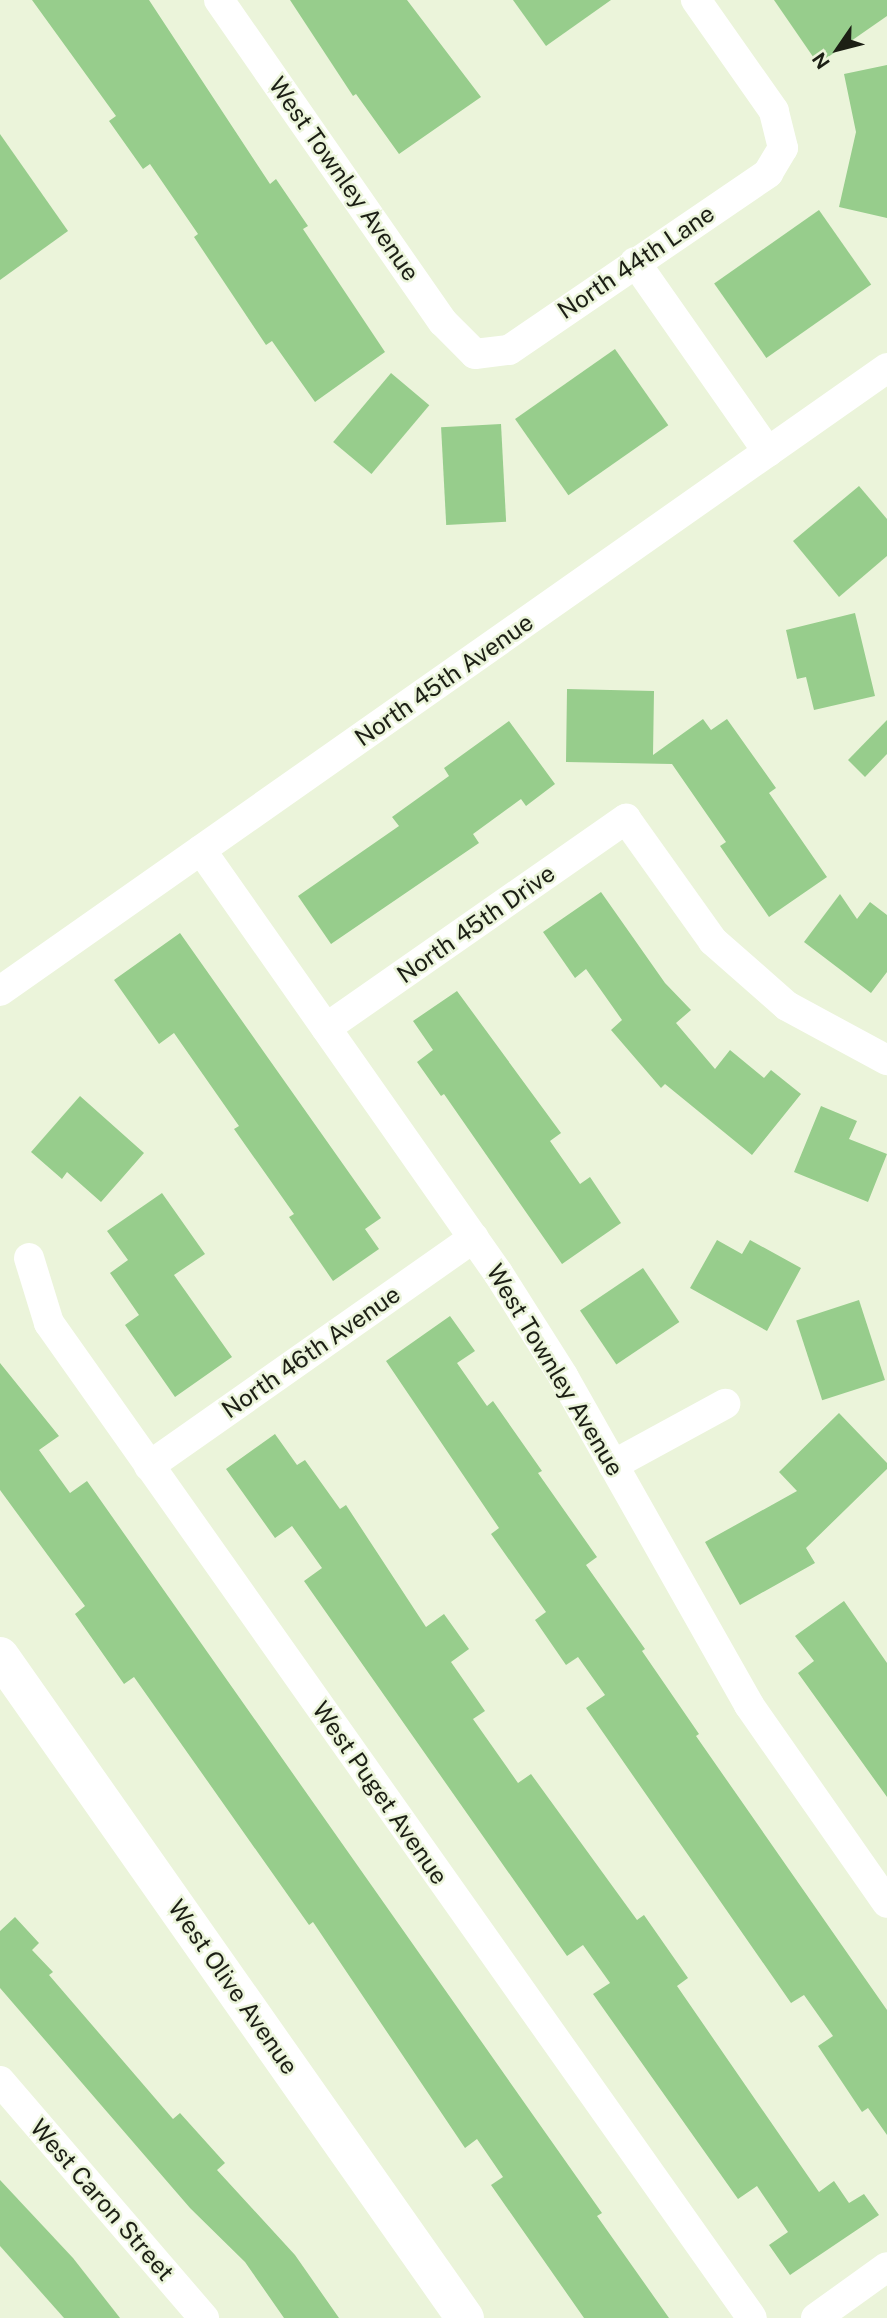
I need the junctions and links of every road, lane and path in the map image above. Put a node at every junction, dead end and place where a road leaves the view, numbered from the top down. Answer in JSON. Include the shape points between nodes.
{"nodes":[{"id":1,"x":219,"y":0,"type":"edge"},
{"id":2,"x":696,"y":0,"type":"edge"},
{"id":3,"x":635,"y":262,"type":"junction"},
{"id":4,"x":475,"y":354,"type":"joint"},
{"id":5,"x":887,"y":368,"type":"edge"},
{"id":6,"x":768,"y":452,"type":"junction"},
{"id":7,"x":201,"y":850,"type":"junction"},
{"id":8,"x":0,"y":991,"type":"edge"},
{"id":9,"x":326,"y":1028,"type":"junction"},
{"id":10,"x":887,"y":1060,"type":"edge"},
{"id":11,"x":474,"y":1238,"type":"junction"},
{"id":12,"x":29,"y":1258,"type":"dead end"},
{"id":13,"x":725,"y":1404,"type":"dead end"},
{"id":14,"x":613,"y":1465,"type":"junction"},
{"id":15,"x":149,"y":1466,"type":"junction"},
{"id":16,"x":0,"y":1656,"type":"edge"},
{"id":17,"x":887,"y":1903,"type":"edge"},
{"id":18,"x":0,"y":2081,"type":"edge"},
{"id":19,"x":887,"y":2267,"type":"edge"},
{"id":20,"x":204,"y":2318,"type":"edge"},
{"id":21,"x":466,"y":2318,"type":"edge"},
{"id":22,"x":752,"y":2318,"type":"edge"},
{"id":23,"x":816,"y":2318,"type":"edge"}],
"edges":[{"from":1,"to":4,"type":"street","name":"West Townley Avenue","via":[[443,322]]},
{"from":2,"to":3,"type":"street","name":"North 44th Lane","via":[[774,111],[783,148],[768,173]]},
{"from":3,"to":4,"type":"street","name":"North 44th Lane","via":[[509,350]]},
{"from":3,"to":6,"type":"street"},
{"from":5,"to":6,"type":"street","name":"North 45th Avenue"},
{"from":6,"to":7,"type":"street","name":"North 45th Avenue"},
{"from":7,"to":8,"type":"street","name":"North 45th Avenue"},
{"from":7,"to":9,"type":"street","name":"West Townley Avenue"},
{"from":9,"to":10,"type":"street","name":"North 45th Drive","via":[[626,819],[713,941],[787,1006]]},
{"from":9,"to":11,"type":"street","name":"West Townley Avenue"},
{"from":11,"to":14,"type":"street","name":"West Townley Avenue","via":[[563,1376]]},
{"from":11,"to":15,"type":"street","name":"North 46th Avenue"},
{"from":12,"to":15,"type":"street","name":"West Puget Avenue","via":[[49,1323]]},
{"from":13,"to":14,"type":"street"},
{"from":14,"to":17,"type":"street","name":"West Townley Avenue","via":[[749,1705]]},
{"from":15,"to":22,"type":"street","name":"West Puget Avenue"},
{"from":16,"to":21,"type":"main road","name":"West Olive Avenue"},
{"from":18,"to":20,"type":"street","name":"West Caron Street"},
{"from":19,"to":23,"type":"street"}]}
